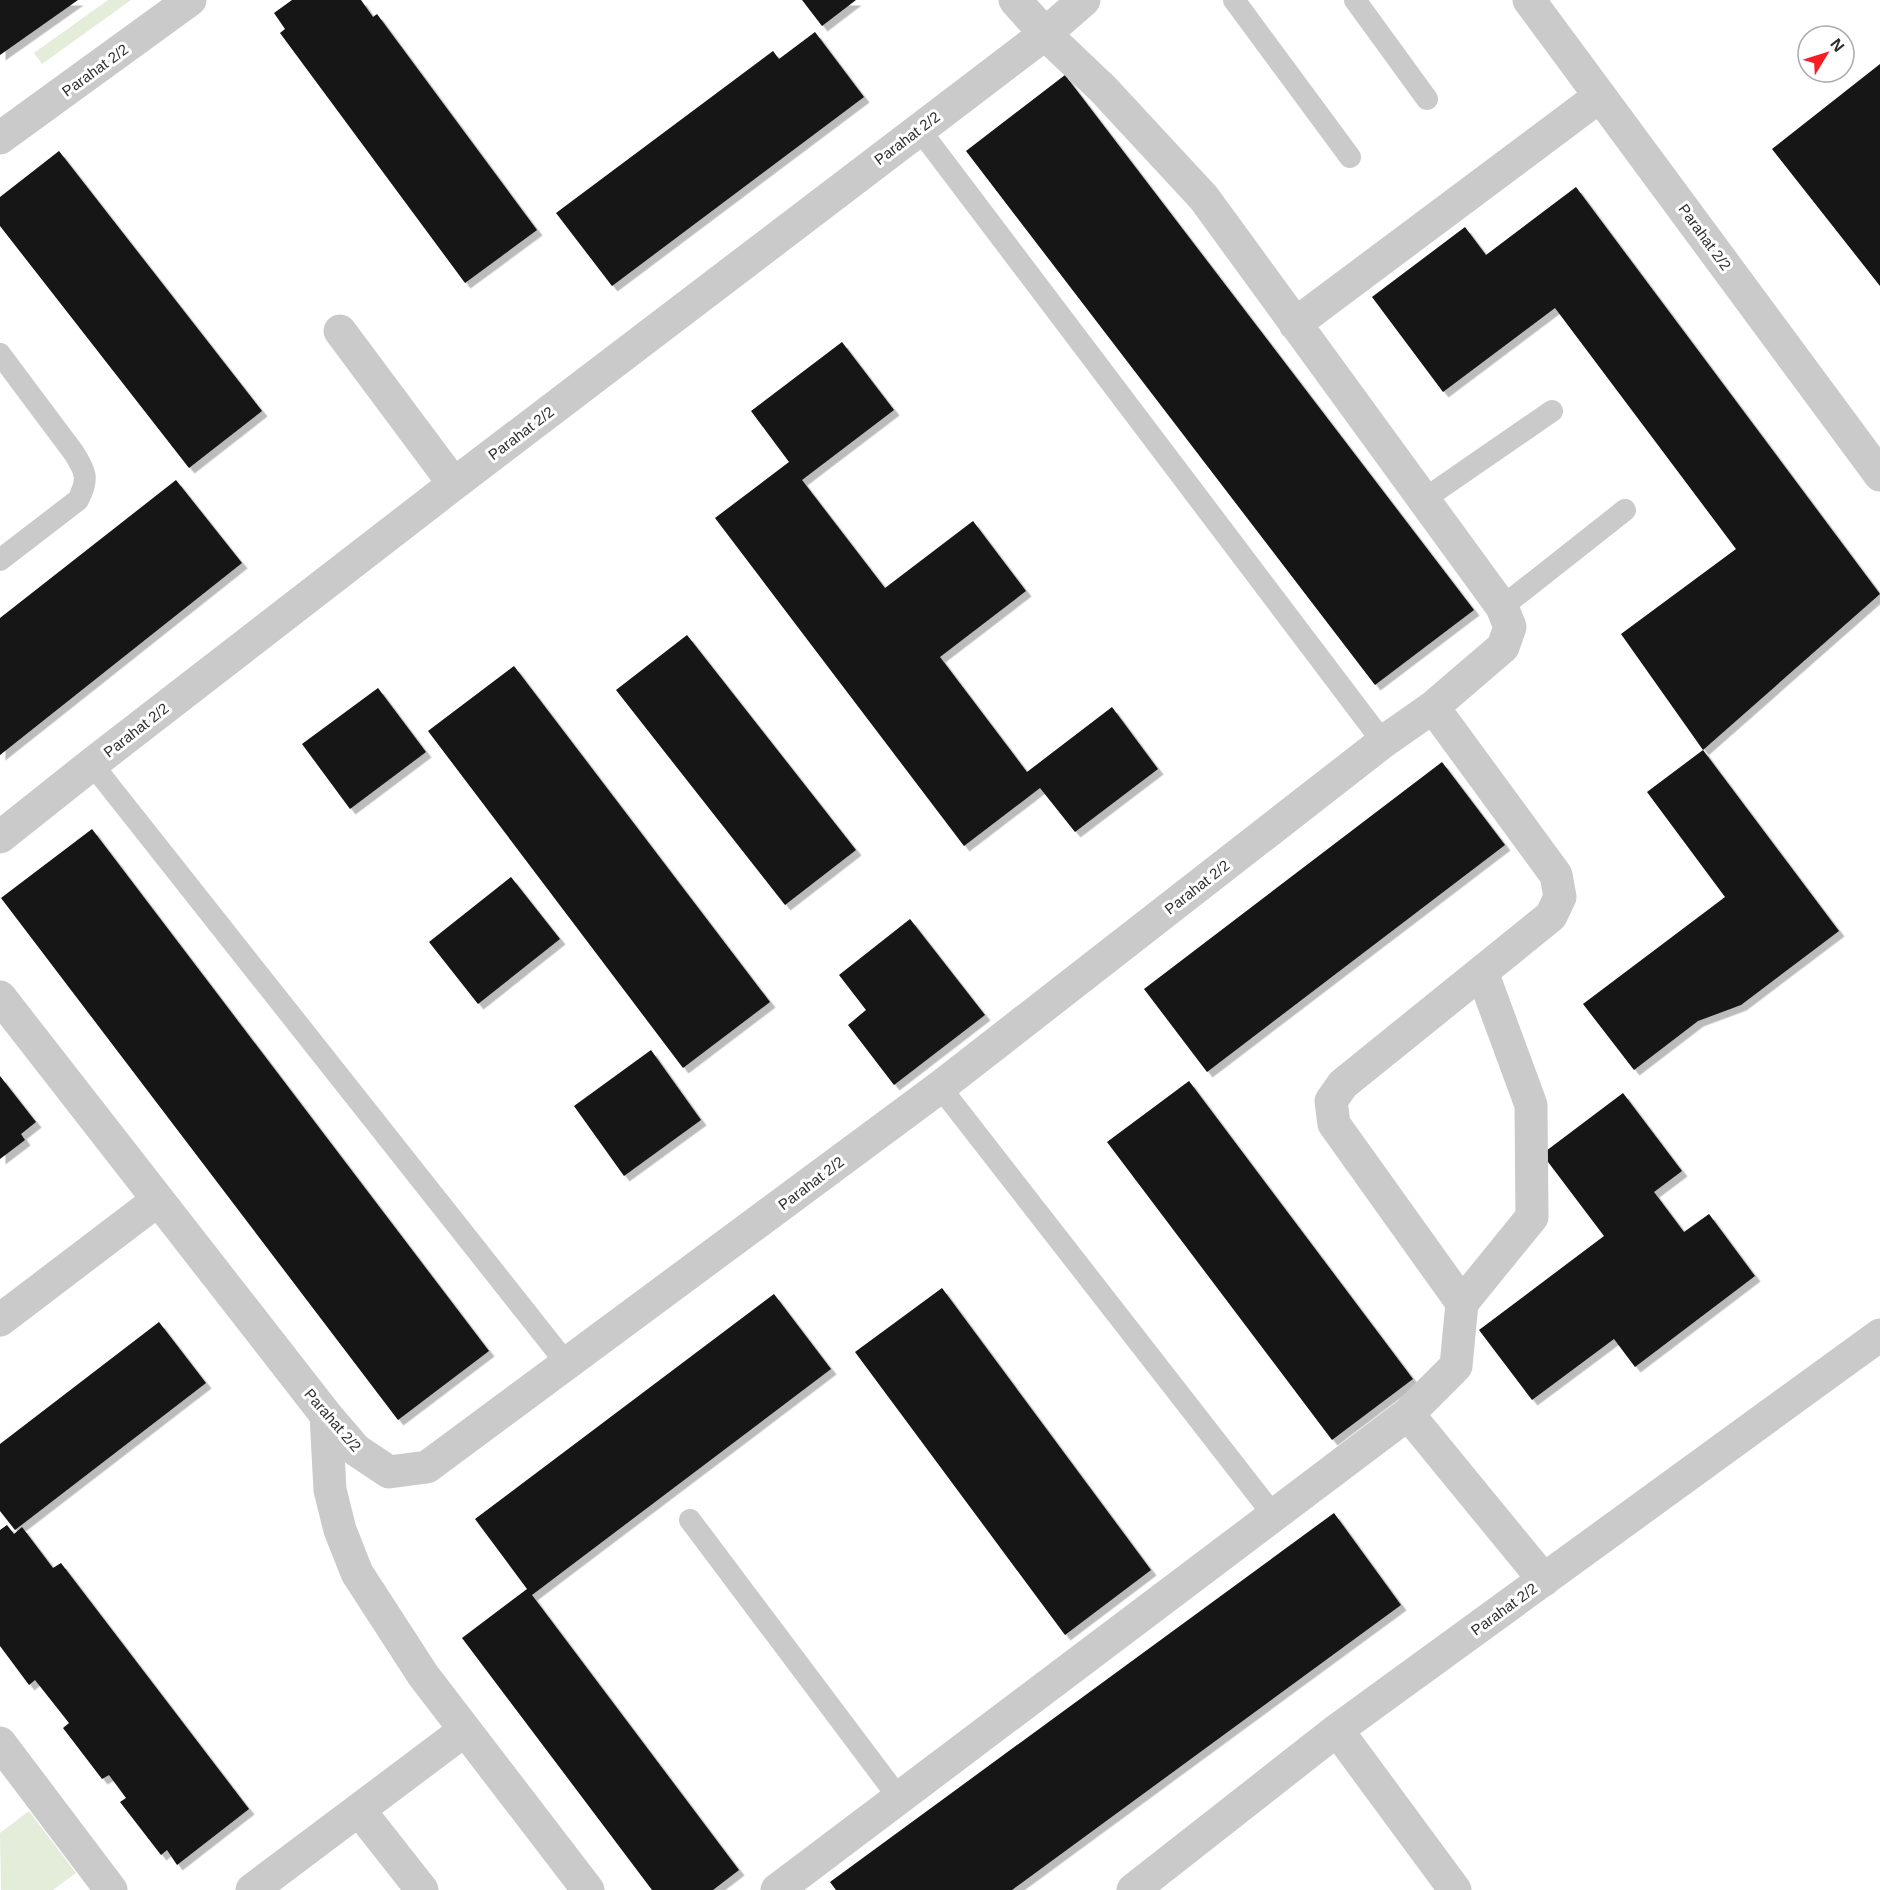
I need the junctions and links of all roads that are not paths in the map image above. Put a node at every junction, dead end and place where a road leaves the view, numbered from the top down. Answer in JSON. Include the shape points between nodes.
{"nodes":[{"id":1,"x":190,"y":0,"type":"edge"},
{"id":2,"x":1015,"y":0,"type":"edge"},
{"id":3,"x":1084,"y":0,"type":"edge"},
{"id":4,"x":1234,"y":0,"type":"edge"},
{"id":5,"x":1355,"y":0,"type":"edge"},
{"id":6,"x":1529,"y":0,"type":"edge"},
{"id":7,"x":1044,"y":34,"type":"junction"},
{"id":8,"x":1600,"y":96,"type":"junction"},
{"id":9,"x":1427,"y":99,"type":"dead end"},
{"id":10,"x":919,"y":129,"type":"junction"},
{"id":11,"x":0,"y":138,"type":"edge"},
{"id":12,"x":1350,"y":157,"type":"dead end"},
{"id":13,"x":1295,"y":324,"type":"junction"},
{"id":14,"x":340,"y":331,"type":"dead end"},
{"id":15,"x":0,"y":354,"type":"edge"},
{"id":16,"x":1551,"y":411,"type":"dead end"},
{"id":17,"x":1880,"y":475,"type":"edge"},
{"id":18,"x":454,"y":484,"type":"junction"},
{"id":19,"x":1423,"y":500,"type":"junction"},
{"id":20,"x":1625,"y":510,"type":"dead end"},
{"id":21,"x":0,"y":560,"type":"edge"},
{"id":22,"x":1502,"y":607,"type":"junction"},
{"id":23,"x":1433,"y":707,"type":"junction"},
{"id":24,"x":1383,"y":741,"type":"junction"},
{"id":25,"x":92,"y":764,"type":"junction"},
{"id":26,"x":0,"y":837,"type":"edge"},
{"id":27,"x":1482,"y":972,"type":"junction"},
{"id":28,"x":0,"y":997,"type":"edge"},
{"id":29,"x":940,"y":1087,"type":"junction"},
{"id":30,"x":158,"y":1200,"type":"junction"},
{"id":31,"x":1462,"y":1303,"type":"junction"},
{"id":32,"x":0,"y":1320,"type":"edge"},
{"id":33,"x":1880,"y":1335,"type":"edge"},
{"id":34,"x":567,"y":1364,"type":"junction"},
{"id":35,"x":1408,"y":1414,"type":"junction"},
{"id":36,"x":326,"y":1415,"type":"junction"},
{"id":37,"x":1275,"y":1517,"type":"junction"},
{"id":38,"x":690,"y":1520,"type":"dead end"},
{"id":39,"x":1544,"y":1580,"type":"junction"},
{"id":40,"x":465,"y":1730,"type":"junction"},
{"id":41,"x":1337,"y":1730,"type":"junction"},
{"id":42,"x":0,"y":1743,"type":"edge"},
{"id":43,"x":899,"y":1798,"type":"junction"},
{"id":44,"x":359,"y":1810,"type":"junction"},
{"id":45,"x":111,"y":1890,"type":"edge"},
{"id":46,"x":252,"y":1890,"type":"edge"},
{"id":47,"x":422,"y":1890,"type":"edge"},
{"id":48,"x":588,"y":1890,"type":"edge"},
{"id":49,"x":777,"y":1890,"type":"edge"},
{"id":50,"x":1133,"y":1890,"type":"edge"},
{"id":51,"x":1455,"y":1890,"type":"edge"}],
"edges":[{"from":1,"to":11,"type":"street","name":"Parahat 2/2"},
{"from":2,"to":7,"type":"street"},
{"from":3,"to":7,"type":"street","name":"Parahat 2/2"},
{"from":4,"to":12,"type":"lane"},
{"from":5,"to":9,"type":"lane"},
{"from":6,"to":8,"type":"street","name":"Parahat 2/2"},
{"from":7,"to":10,"type":"street","name":"Parahat 2/2"},
{"from":7,"to":13,"type":"street","via":[[1103,89],[1204,198]]},
{"from":8,"to":13,"type":"street"},
{"from":8,"to":17,"type":"street","name":"Parahat 2/2"},
{"from":10,"to":18,"type":"street","name":"Parahat 2/2"},
{"from":10,"to":24,"type":"lane"},
{"from":13,"to":19,"type":"street"},
{"from":14,"to":18,"type":"street"},
{"from":15,"to":21,"type":"lane","via":[[74,453],[84,470],[85,487],[78,500]]},
{"from":16,"to":19,"type":"lane"},
{"from":18,"to":25,"type":"street","name":"Parahat 2/2"},
{"from":19,"to":22,"type":"street"},
{"from":20,"to":22,"type":"lane"},
{"from":22,"to":23,"type":"street","name":"Parahat 2/2","via":[[1510,627],[1503,647]]},
{"from":23,"to":24,"type":"street","name":"Parahat 2/2"},
{"from":23,"to":27,"type":"street","via":[[1556,875],[1560,897],[1551,916]]},
{"from":24,"to":29,"type":"street","name":"Parahat 2/2"},
{"from":25,"to":26,"type":"street","name":"Parahat 2/2"},
{"from":25,"to":34,"type":"lane"},
{"from":27,"to":31,"type":"street","via":[[1531,1106],[1532,1216]]},
{"from":27,"to":31,"type":"street","via":[[1343,1084],[1331,1101],[1334,1124]]},
{"from":28,"to":30,"type":"street","name":"Parahat 2/2"},
{"from":29,"to":34,"type":"street","name":"Parahat 2/2"},
{"from":29,"to":37,"type":"lane"},
{"from":30,"to":32,"type":"street"},
{"from":30,"to":36,"type":"street","name":"Parahat 2/2"},
{"from":31,"to":35,"type":"street","via":[[1456,1366]]},
{"from":33,"to":39,"type":"street","name":"Parahat 2/2"},
{"from":34,"to":36,"type":"street","name":"Parahat 2/2","via":[[427,1467],[389,1472],[356,1450]]},
{"from":35,"to":37,"type":"street"},
{"from":35,"to":39,"type":"street"},
{"from":36,"to":40,"type":"street","via":[[330,1490],[357,1573]]},
{"from":37,"to":43,"type":"street"},
{"from":38,"to":43,"type":"lane"},
{"from":39,"to":41,"type":"street","name":"Parahat 2/2"},
{"from":40,"to":44,"type":"street"},
{"from":40,"to":48,"type":"street"},
{"from":41,"to":50,"type":"street","name":"Parahat 2/2"},
{"from":41,"to":51,"type":"street"},
{"from":42,"to":45,"type":"street"},
{"from":43,"to":49,"type":"street"},
{"from":44,"to":46,"type":"street"},
{"from":44,"to":47,"type":"street"}]}
